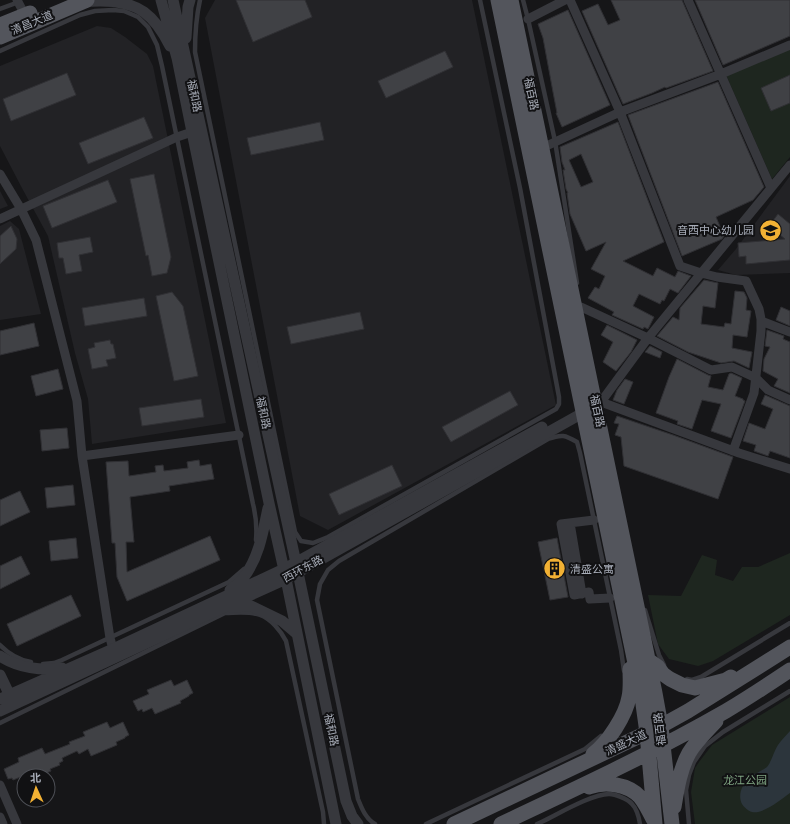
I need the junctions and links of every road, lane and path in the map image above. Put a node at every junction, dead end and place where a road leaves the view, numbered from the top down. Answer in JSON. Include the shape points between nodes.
{"nodes":[{"id":1,"x":63,"y":0,"type":"edge"},
{"id":2,"x":161,"y":0,"type":"edge"},
{"id":3,"x":173,"y":0,"type":"edge"},
{"id":4,"x":190,"y":0,"type":"edge"},
{"id":5,"x":200,"y":0,"type":"edge"},
{"id":6,"x":480,"y":0,"type":"edge"},
{"id":7,"x":498,"y":0,"type":"edge"},
{"id":8,"x":511,"y":0,"type":"edge"},
{"id":9,"x":523,"y":0,"type":"edge"},
{"id":10,"x":565,"y":0,"type":"edge"},
{"id":11,"x":570,"y":0,"type":"edge"},
{"id":12,"x":688,"y":0,"type":"edge"},
{"id":13,"x":85,"y":1,"type":"edge"},
{"id":14,"x":21,"y":4,"type":"edge"},
{"id":15,"x":0,"y":9,"type":"edge"},
{"id":16,"x":528,"y":19,"type":"junction"},
{"id":17,"x":0,"y":25,"type":"edge"},
{"id":18,"x":0,"y":37,"type":"edge"},
{"id":19,"x":790,"y":45,"type":"edge"},
{"id":20,"x":0,"y":51,"type":"edge"},
{"id":21,"x":181,"y":59,"type":"junction"},
{"id":22,"x":721,"y":74,"type":"junction"},
{"id":23,"x":620,"y":112,"type":"junction"},
{"id":24,"x":192,"y":132,"type":"junction"},
{"id":25,"x":177,"y":137,"type":"junction"},
{"id":26,"x":556,"y":141,"type":"junction"},
{"id":27,"x":542,"y":148,"type":"junction"},
{"id":28,"x":790,"y":165,"type":"edge"},
{"id":29,"x":0,"y":174,"type":"edge"},
{"id":30,"x":771,"y":188,"type":"junction"},
{"id":31,"x":21,"y":209,"type":"junction"},
{"id":32,"x":0,"y":219,"type":"edge"},
{"id":33,"x":701,"y":273,"type":"junction"},
{"id":34,"x":578,"y":291,"type":"dead end"},
{"id":35,"x":581,"y":307,"type":"dead end"},
{"id":36,"x":761,"y":321,"type":"junction"},
{"id":37,"x":790,"y":332,"type":"edge"},
{"id":38,"x":648,"y":338,"type":"junction"},
{"id":39,"x":756,"y":378,"type":"junction"},
{"id":40,"x":790,"y":400,"type":"edge"},
{"id":41,"x":594,"y":404,"type":"junction"},
{"id":42,"x":239,"y":435,"type":"junction"},
{"id":43,"x":733,"y":451,"type":"junction"},
{"id":44,"x":82,"y":456,"type":"junction"},
{"id":45,"x":790,"y":469,"type":"edge"},
{"id":46,"x":269,"y":503,"type":"junction"},
{"id":47,"x":594,"y":520,"type":"junction"},
{"id":48,"x":297,"y":568,"type":"junction"},
{"id":49,"x":285,"y":574,"type":"junction"},
{"id":50,"x":220,"y":598,"type":"junction"},
{"id":51,"x":610,"y":598,"type":"junction"},
{"id":52,"x":644,"y":607,"type":"dead end"},
{"id":53,"x":209,"y":614,"type":"junction"},
{"id":54,"x":626,"y":619,"type":"junction"},
{"id":55,"x":790,"y":623,"type":"edge"},
{"id":56,"x":296,"y":633,"type":"junction"},
{"id":57,"x":110,"y":638,"type":"junction"},
{"id":58,"x":0,"y":645,"type":"edge"},
{"id":59,"x":790,"y":647,"type":"edge"},
{"id":60,"x":113,"y":649,"type":"junction"},
{"id":61,"x":0,"y":656,"type":"edge"},
{"id":62,"x":648,"y":660,"type":"junction"},
{"id":63,"x":768,"y":660,"type":"junction"},
{"id":64,"x":75,"y":666,"type":"junction"},
{"id":65,"x":667,"y":668,"type":"dead end"},
{"id":66,"x":790,"y":670,"type":"edge"},
{"id":67,"x":0,"y":675,"type":"edge"},
{"id":68,"x":624,"y":678,"type":"dead end"},
{"id":69,"x":684,"y":678,"type":"dead end"},
{"id":70,"x":790,"y":691,"type":"edge"},
{"id":71,"x":4,"y":703,"type":"edge"},
{"id":72,"x":726,"y":711,"type":"junction"},
{"id":73,"x":0,"y":723,"type":"edge"},
{"id":74,"x":661,"y":726,"type":"junction"},
{"id":75,"x":606,"y":730,"type":"dead end"},
{"id":76,"x":647,"y":733,"type":"junction"},
{"id":77,"x":662,"y":745,"type":"junction"},
{"id":78,"x":649,"y":753,"type":"junction"},
{"id":79,"x":578,"y":765,"type":"junction"},
{"id":80,"x":0,"y":785,"type":"edge"},
{"id":81,"x":558,"y":797,"type":"junction"},
{"id":82,"x":0,"y":817,"type":"edge"},
{"id":83,"x":655,"y":823,"type":"edge"},
{"id":84,"x":3,"y":824,"type":"edge"},
{"id":85,"x":17,"y":824,"type":"edge"},
{"id":86,"x":324,"y":824,"type":"edge"},
{"id":87,"x":336,"y":824,"type":"edge"},
{"id":88,"x":358,"y":824,"type":"edge"},
{"id":89,"x":375,"y":824,"type":"edge"},
{"id":90,"x":426,"y":824,"type":"edge"},
{"id":91,"x":454,"y":824,"type":"edge"},
{"id":92,"x":501,"y":824,"type":"edge"},
{"id":93,"x":537,"y":824,"type":"edge"},
{"id":94,"x":640,"y":824,"type":"edge"},
{"id":95,"x":672,"y":824,"type":"edge"},
{"id":96,"x":689,"y":824,"type":"edge"}],
"edges":[{"from":1,"to":14,"type":"main road","name":"清昌大道"},
{"from":2,"to":21,"type":"street","name":"福和路"},
{"from":3,"to":21,"type":"street","name":"福和路"},
{"from":4,"to":21,"type":"street"},
{"from":5,"to":6,"type":"lane","via":[[196,16],[195,52],[295,532],[301,541],[313,543],[528,425],[556,409],[559,404],[520,188]]},
{"from":7,"to":41,"type":"main road","name":"福百路"},
{"from":8,"to":27,"type":"main road","name":"福百路"},
{"from":9,"to":16,"type":"lane"},
{"from":10,"to":16,"type":"street"},
{"from":11,"to":23,"type":"street"},
{"from":12,"to":22,"type":"street"},
{"from":13,"to":18,"type":"main road","name":"清昌大道"},
{"from":13,"to":21,"type":"street","via":[[99,0],[132,5],[152,19]]},
{"from":14,"to":15,"type":"lane"},
{"from":14,"to":17,"type":"main road","name":"清昌大道"},
{"from":16,"to":26,"type":"lane"},
{"from":19,"to":22,"type":"street"},
{"from":20,"to":25,"type":"lane","via":[[80,15],[95,11],[124,11],[138,17],[148,27],[157,45]]},
{"from":21,"to":24,"type":"street","name":"福和路"},
{"from":21,"to":48,"type":"street","name":"福和路"},
{"from":22,"to":23,"type":"street"},
{"from":22,"to":30,"type":"street"},
{"from":23,"to":26,"type":"street"},
{"from":23,"to":33,"type":"street","via":[[680,266]]},
{"from":24,"to":25,"type":"street"},
{"from":24,"to":46,"type":"street","name":"福和路"},
{"from":25,"to":31,"type":"street"},
{"from":25,"to":42,"type":"lane"},
{"from":26,"to":27,"type":"street"},
{"from":26,"to":34,"type":"lane"},
{"from":27,"to":41,"type":"main road","name":"福百路"},
{"from":28,"to":30,"type":"street"},
{"from":29,"to":31,"type":"street"},
{"from":30,"to":33,"type":"street"},
{"from":31,"to":32,"type":"street"},
{"from":31,"to":44,"type":"street","via":[[36,240],[77,401]]},
{"from":33,"to":36,"type":"street","via":[[746,281],[759,309]]},
{"from":33,"to":38,"type":"street"},
{"from":35,"to":38,"type":"street"},
{"from":36,"to":37,"type":"street"},
{"from":36,"to":39,"type":"street"},
{"from":38,"to":39,"type":"street","via":[[711,370],[732,367]]},
{"from":38,"to":41,"type":"street"},
{"from":39,"to":40,"type":"street","via":[[768,390]]},
{"from":39,"to":43,"type":"street","via":[[754,393]]},
{"from":41,"to":43,"type":"street"},
{"from":41,"to":48,"type":"street","name":"西环东路"},
{"from":41,"to":54,"type":"main road","name":"福百路"},
{"from":41,"to":62,"type":"main road","name":"福百路"},
{"from":42,"to":44,"type":"street"},
{"from":42,"to":57,"type":"lane","via":[[256,516],[257,533],[255,547],[244,570],[229,582]]},
{"from":43,"to":45,"type":"street"},
{"from":44,"to":57,"type":"street"},
{"from":46,"to":49,"type":"street","name":"福和路"},
{"from":46,"to":50,"type":"street","via":[[261,541],[252,563],[244,578]]},
{"from":47,"to":51,"type":"lane"},
{"from":47,"to":51,"type":"street","via":[[561,524],[574,595],[589,592],[590,600]]},
{"from":47,"to":89,"type":"lane","via":[[577,442],[559,435],[339,561],[328,570],[320,584],[317,600],[358,799],[363,812]]},
{"from":48,"to":49,"type":"street","name":"西环东路"},
{"from":48,"to":88,"type":"street","name":"福和路","via":[[346,801]]},
{"from":49,"to":50,"type":"street","name":"西环东路"},
{"from":49,"to":53,"type":"street","name":"西环东路"},
{"from":49,"to":56,"type":"street","name":"福和路"},
{"from":50,"to":60,"type":"street","name":"西环东路"},
{"from":51,"to":68,"type":"lane"},
{"from":52,"to":65,"type":"lane","via":[[659,655]]},
{"from":53,"to":56,"type":"street","via":[[232,607],[251,606],[282,621]]},
{"from":53,"to":71,"type":"street","name":"西环东路"},
{"from":54,"to":76,"type":"main road","name":"福百路"},
{"from":54,"to":79,"type":"main road","via":[[625,641],[631,681],[626,708],[608,739]]},
{"from":55,"to":69,"type":"lane","via":[[701,677],[692,680]]},
{"from":56,"to":87,"type":"street","name":"福和路"},
{"from":57,"to":58,"type":"lane","via":[[54,663],[42,664],[18,658],[7,653]]},
{"from":57,"to":60,"type":"street"},
{"from":59,"to":63,"type":"main road","name":"清盛大道"},
{"from":60,"to":64,"type":"street","name":"西环东路"},
{"from":61,"to":64,"type":"street","via":[[10,662],[40,669]]},
{"from":62,"to":63,"type":"main road","via":[[670,679],[695,688],[726,680]]},
{"from":62,"to":74,"type":"main road","name":"福百路"},
{"from":63,"to":74,"type":"main road","name":"清盛大道"},
{"from":64,"to":71,"type":"street","name":"西环东路"},
{"from":66,"to":72,"type":"main road","name":"清盛大道"},
{"from":67,"to":71,"type":"street"},
{"from":70,"to":96,"type":"lane","via":[[705,746],[688,775],[686,790]]},
{"from":72,"to":77,"type":"main road","name":"清盛大道"},
{"from":72,"to":95,"type":"main road","via":[[689,753],[681,773]]},
{"from":73,"to":86,"type":"lane","via":[[226,613],[260,615],[277,628],[286,641]]},
{"from":74,"to":76,"type":"main road","name":"清盛大道"},
{"from":74,"to":77,"type":"main road","name":"福百路"},
{"from":75,"to":90,"type":"lane","via":[[585,749]]},
{"from":76,"to":78,"type":"main road","name":"福百路"},
{"from":76,"to":79,"type":"main road","name":"清盛大道"},
{"from":77,"to":78,"type":"main road","name":"清盛大道"},
{"from":77,"to":95,"type":"main road","name":"福百路"},
{"from":78,"to":81,"type":"main road","name":"清盛大道"},
{"from":78,"to":83,"type":"main road","name":"福百路"},
{"from":79,"to":91,"type":"main road","name":"清盛大道"},
{"from":80,"to":85,"type":"street"},
{"from":81,"to":83,"type":"main road","via":[[592,786],[623,786],[640,797]]},
{"from":81,"to":92,"type":"main road","name":"清盛大道"},
{"from":82,"to":84,"type":"street"},
{"from":93,"to":94,"type":"lane","via":[[584,801],[610,794],[632,803]]}]}
